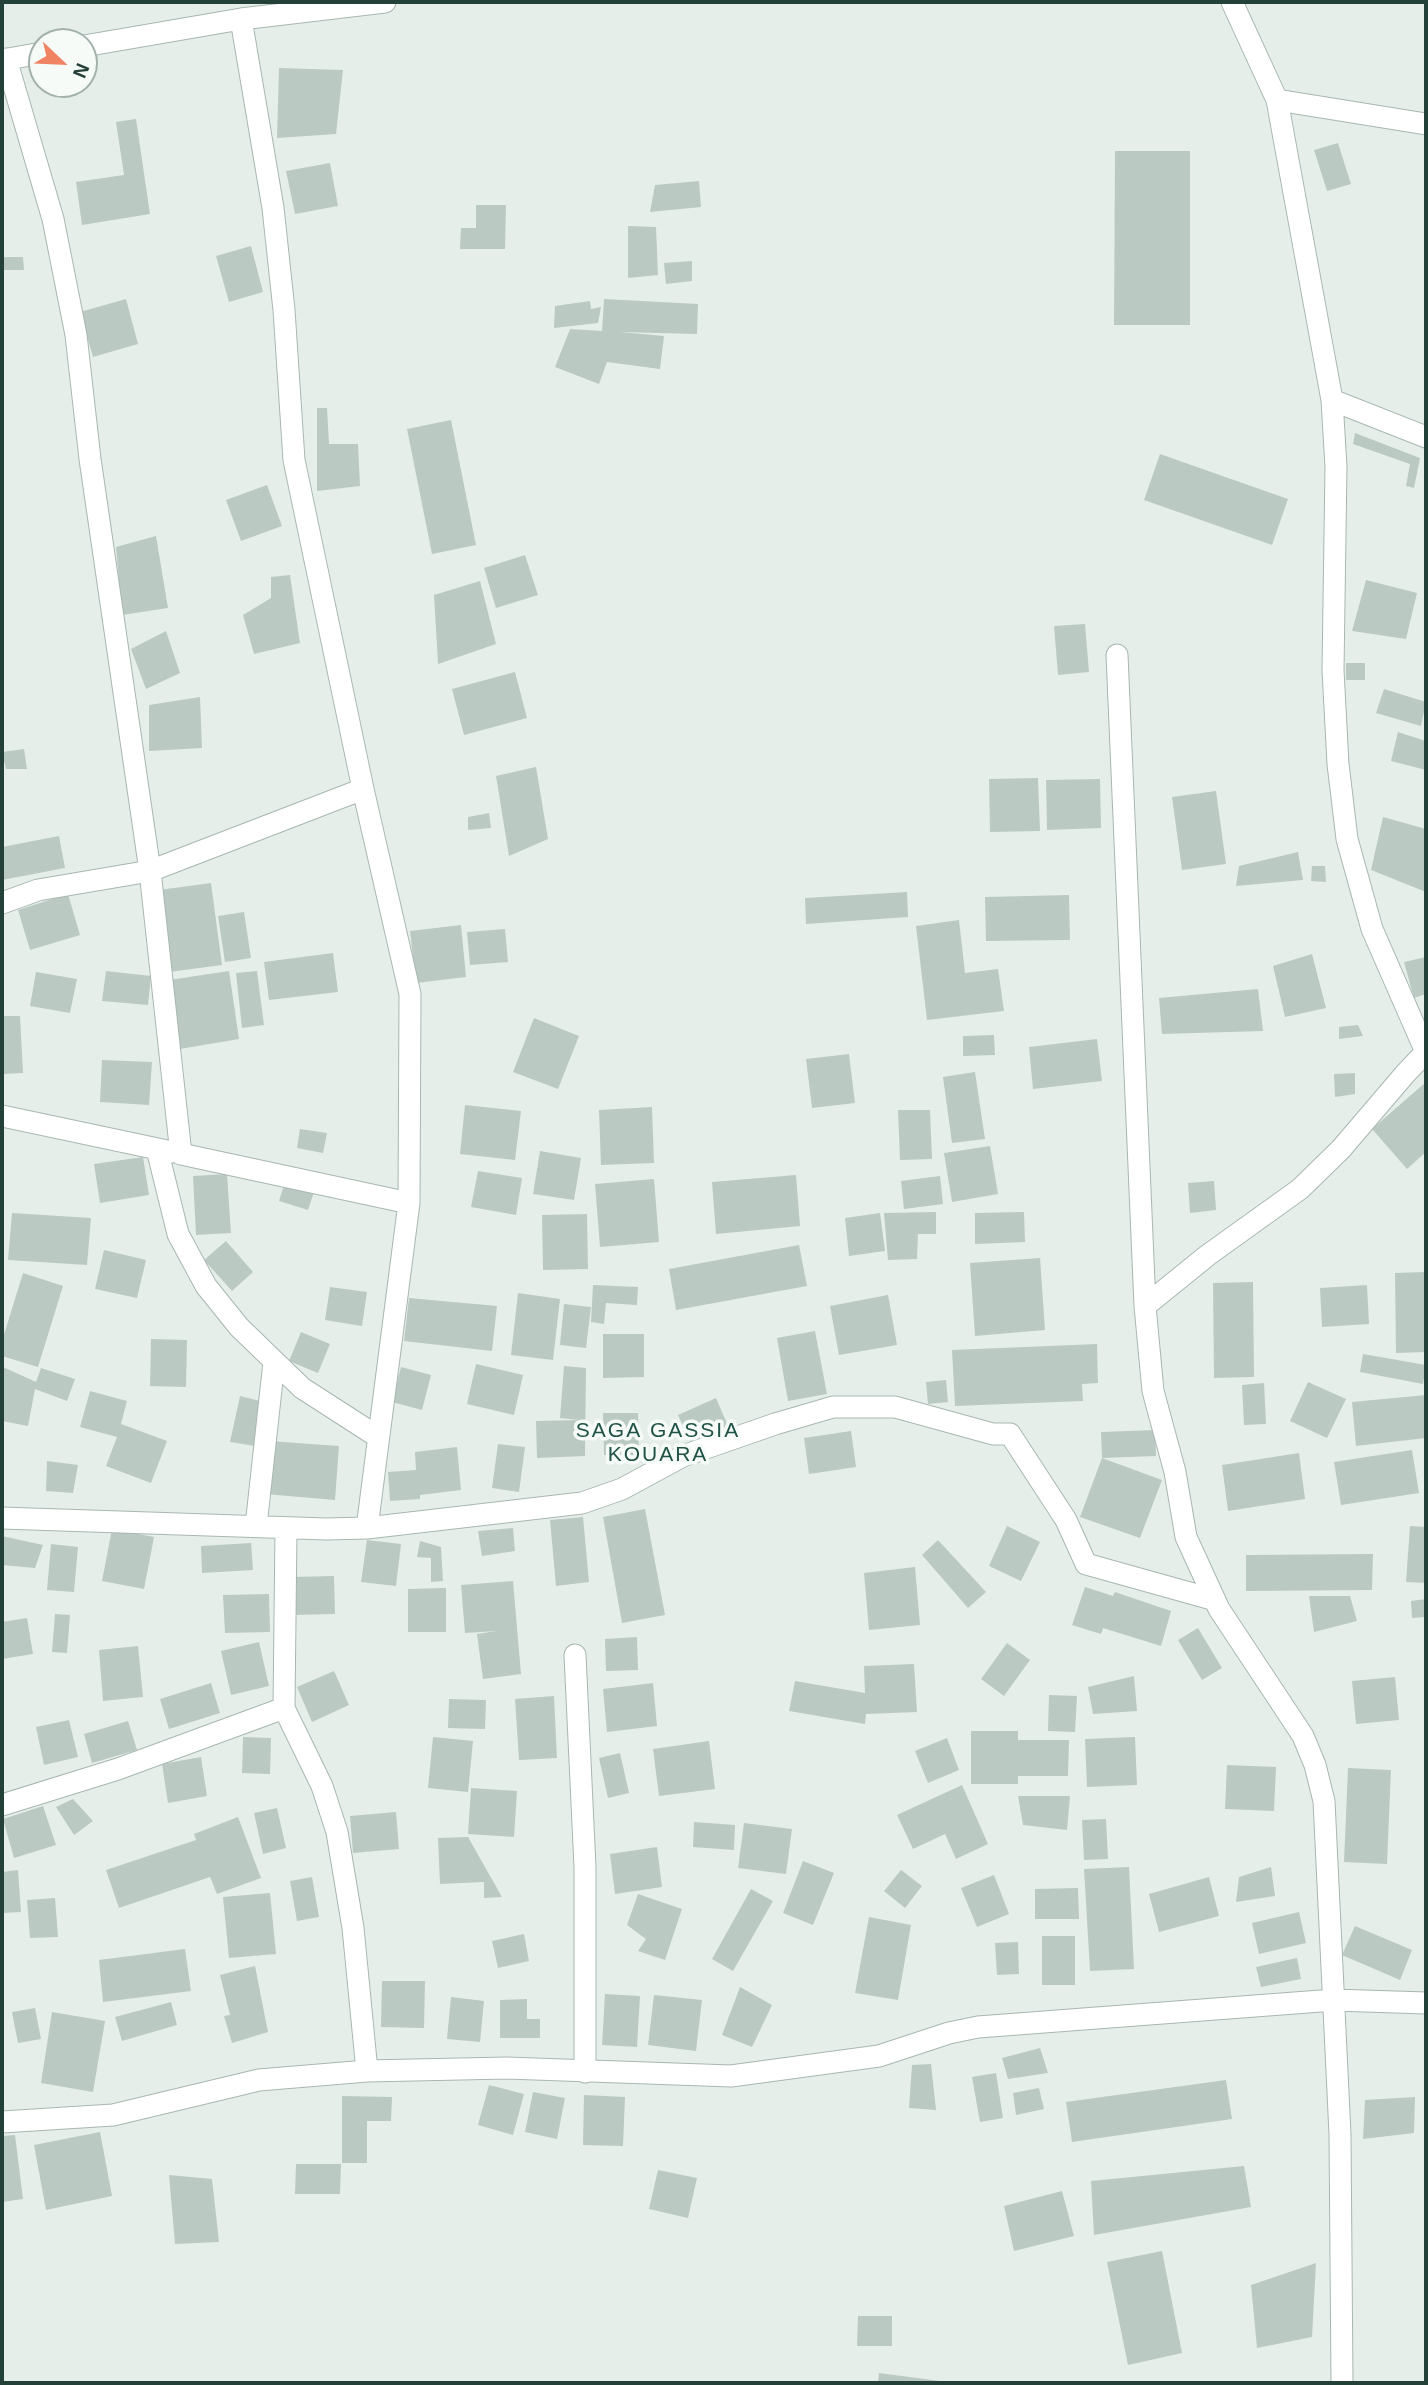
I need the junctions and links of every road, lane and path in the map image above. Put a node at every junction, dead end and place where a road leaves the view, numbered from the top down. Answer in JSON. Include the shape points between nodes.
{"nodes":[{"id":1,"x":385,"y":2,"type":"edge"},
{"id":2,"x":1232,"y":2,"type":"edge"},
{"id":3,"x":241,"y":19,"type":"junction"},
{"id":4,"x":98,"y":44,"type":"edge"},
{"id":5,"x":28,"y":55,"type":"edge"},
{"id":6,"x":4,"y":59,"type":"edge"},
{"id":7,"x":1277,"y":100,"type":"junction"},
{"id":8,"x":1426,"y":124,"type":"edge"},
{"id":9,"x":1332,"y":400,"type":"junction"},
{"id":10,"x":1426,"y":437,"type":"edge"},
{"id":11,"x":1117,"y":655,"type":"dead end"},
{"id":12,"x":363,"y":789,"type":"junction"},
{"id":13,"x":150,"y":871,"type":"junction"},
{"id":14,"x":2,"y":903,"type":"edge"},
{"id":15,"x":1426,"y":1054,"type":"edge"},
{"id":16,"x":2,"y":1116,"type":"edge"},
{"id":17,"x":158,"y":1149,"type":"junction"},
{"id":18,"x":181,"y":1154,"type":"junction"},
{"id":19,"x":409,"y":1203,"type":"junction"},
{"id":20,"x":1145,"y":1306,"type":"junction"},
{"id":21,"x":274,"y":1362,"type":"junction"},
{"id":22,"x":378,"y":1437,"type":"junction"},
{"id":23,"x":2,"y":1518,"type":"edge"},
{"id":24,"x":256,"y":1526,"type":"junction"},
{"id":25,"x":286,"y":1528,"type":"junction"},
{"id":26,"x":367,"y":1528,"type":"junction"},
{"id":27,"x":1215,"y":1600,"type":"junction"},
{"id":28,"x":575,"y":1656,"type":"dead end"},
{"id":29,"x":284,"y":1708,"type":"junction"},
{"id":30,"x":2,"y":1805,"type":"edge"},
{"id":31,"x":1334,"y":2000,"type":"junction"},
{"id":32,"x":1426,"y":2003,"type":"edge"},
{"id":33,"x":367,"y":2071,"type":"junction"},
{"id":34,"x":585,"y":2072,"type":"junction"},
{"id":35,"x":2,"y":2122,"type":"edge"},
{"id":36,"x":1342,"y":2383,"type":"edge"}],
"edges":[{"from":1,"to":3,"type":"street"},
{"from":2,"to":7,"type":"street"},
{"from":3,"to":4,"type":"street"},
{"from":3,"to":12,"type":"street","via":[[273,208],[294,460]]},
{"from":5,"to":6,"type":"street"},
{"from":6,"to":13,"type":"street","via":[[53,219],[74,323]]},
{"from":7,"to":8,"type":"street"},
{"from":7,"to":9,"type":"street"},
{"from":9,"to":10,"type":"street"},
{"from":9,"to":15,"type":"street","via":[[1336,467],[1333,670],[1347,839],[1372,929]]},
{"from":11,"to":20,"type":"street"},
{"from":12,"to":13,"type":"street"},
{"from":12,"to":19,"type":"street","via":[[410,994]]},
{"from":13,"to":14,"type":"street","via":[[38,890]]},
{"from":13,"to":18,"type":"street"},
{"from":15,"to":20,"type":"street","via":[[1321,1171]]},
{"from":16,"to":17,"type":"street"},
{"from":17,"to":18,"type":"street"},
{"from":17,"to":21,"type":"street","via":[[178,1234],[191,1264],[239,1327]]},
{"from":18,"to":19,"type":"street"},
{"from":19,"to":22,"type":"street"},
{"from":20,"to":27,"type":"street","via":[[1153,1391],[1175,1472],[1186,1537]]},
{"from":21,"to":22,"type":"street","via":[[320,1401]]},
{"from":21,"to":24,"type":"street"},
{"from":22,"to":26,"type":"street"},
{"from":23,"to":24,"type":"street"},
{"from":24,"to":25,"type":"street"},
{"from":25,"to":26,"type":"street"},
{"from":25,"to":29,"type":"street"},
{"from":26,"to":27,"type":"street","via":[[582,1503],[622,1489],[683,1456],[775,1424],[833,1408],[895,1407],[993,1434],[1010,1434],[1066,1520],[1086,1564]]},
{"from":27,"to":31,"type":"street","via":[[1303,1736],[1315,1765],[1324,1801]]},
{"from":28,"to":34,"type":"street","via":[[585,1867]]},
{"from":29,"to":30,"type":"street","via":[[118,1769]]},
{"from":29,"to":33,"type":"street","via":[[322,1786],[337,1832],[354,1928]]},
{"from":31,"to":32,"type":"street"},
{"from":31,"to":34,"type":"street","via":[[978,2027],[879,2056],[731,2076]]},
{"from":31,"to":36,"type":"street"},
{"from":33,"to":34,"type":"street","via":[[507,2068]]},
{"from":33,"to":35,"type":"street","via":[[242,2082],[113,2115]]}]}
